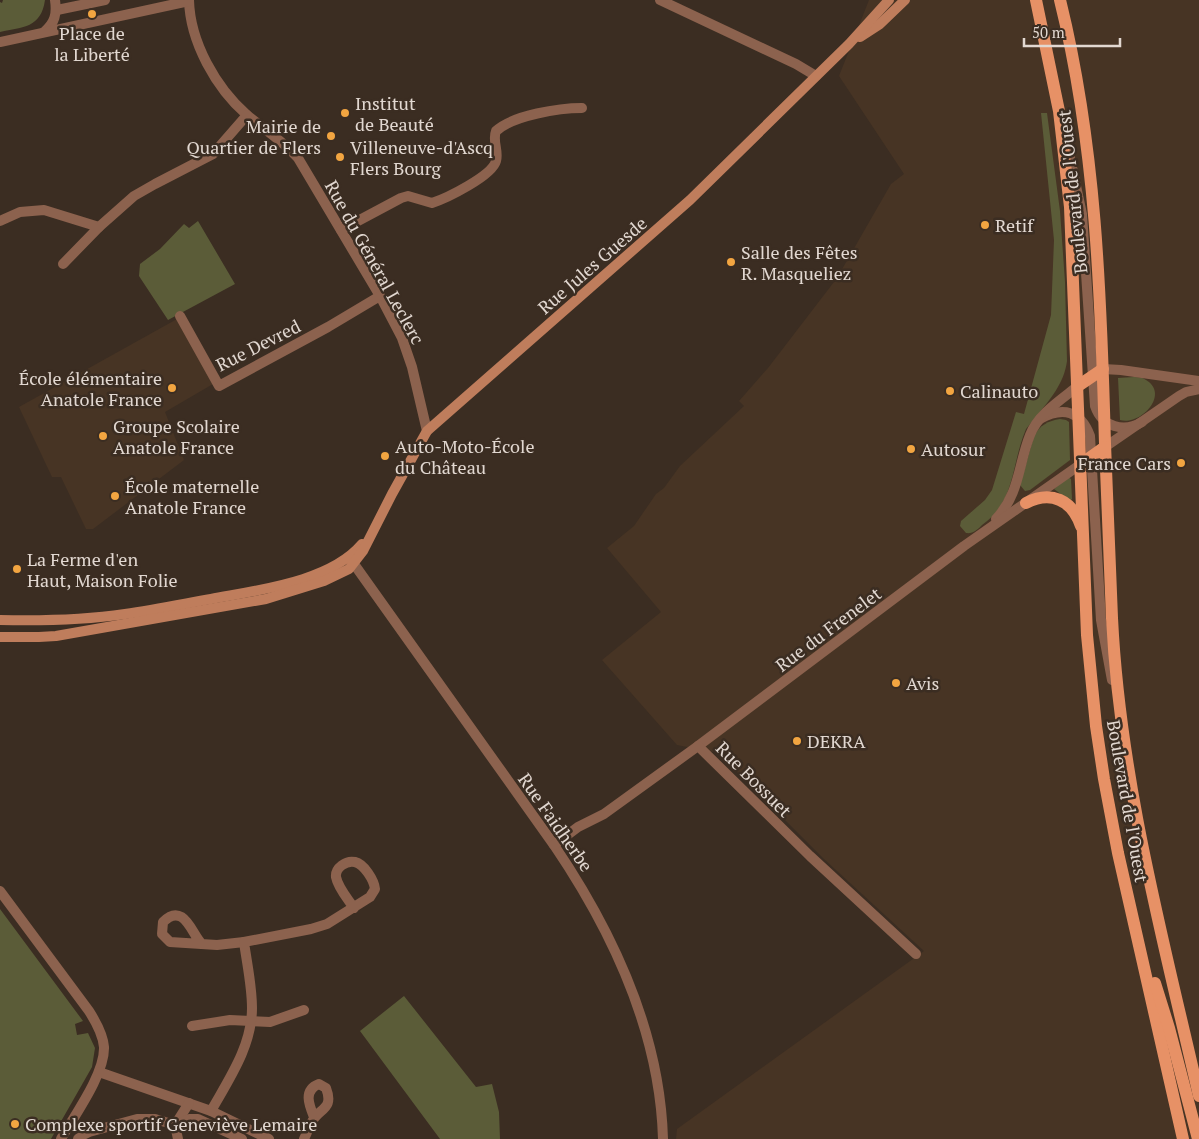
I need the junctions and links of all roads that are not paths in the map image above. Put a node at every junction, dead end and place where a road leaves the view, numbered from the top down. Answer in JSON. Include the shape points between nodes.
{"nodes":[{"id":1,"x":105,"y":0,"type":"edge"},
{"id":2,"x":189,"y":0,"type":"edge"},
{"id":3,"x":660,"y":0,"type":"edge"},
{"id":4,"x":888,"y":0,"type":"edge"},
{"id":5,"x":905,"y":0,"type":"edge"},
{"id":6,"x":1036,"y":0,"type":"edge"},
{"id":7,"x":1052,"y":0,"type":"edge"},
{"id":8,"x":56,"y":5,"type":"edge"},
{"id":9,"x":1062,"y":6,"type":"edge"},
{"id":10,"x":44,"y":32,"type":"junction"},
{"id":11,"x":0,"y":42,"type":"edge"},
{"id":12,"x":849,"y":44,"type":"junction"},
{"id":13,"x":816,"y":76,"type":"junction"},
{"id":14,"x":582,"y":108,"type":"dead end"},
{"id":15,"x":1058,"y":111,"type":"junction"},
{"id":16,"x":247,"y":115,"type":"junction"},
{"id":17,"x":0,"y":221,"type":"edge"},
{"id":18,"x":99,"y":226,"type":"junction"},
{"id":19,"x":341,"y":230,"type":"junction"},
{"id":20,"x":63,"y":264,"type":"dead end"},
{"id":21,"x":380,"y":296,"type":"junction"},
{"id":22,"x":180,"y":316,"type":"dead end"},
{"id":23,"x":1098,"y":372,"type":"junction"},
{"id":24,"x":1199,"y":381,"type":"edge"},
{"id":25,"x":1078,"y":386,"type":"junction"},
{"id":26,"x":1199,"y":389,"type":"edge"},
{"id":27,"x":1079,"y":418,"type":"junction"},
{"id":28,"x":1040,"y":419,"type":"junction"},
{"id":29,"x":1105,"y":422,"type":"junction"},
{"id":30,"x":1142,"y":422,"type":"junction"},
{"id":31,"x":427,"y":431,"type":"junction"},
{"id":32,"x":1105,"y":447,"type":"junction"},
{"id":33,"x":1092,"y":456,"type":"junction"},
{"id":34,"x":1081,"y":464,"type":"junction"},
{"id":35,"x":1026,"y":502,"type":"junction"},
{"id":36,"x":1083,"y":533,"type":"junction"},
{"id":37,"x":976,"y":537,"type":"junction"},
{"id":38,"x":352,"y":560,"type":"junction"},
{"id":39,"x":0,"y":620,"type":"edge"},
{"id":40,"x":0,"y":637,"type":"edge"},
{"id":41,"x":1120,"y":719,"type":"junction"},
{"id":42,"x":698,"y":746,"type":"junction"},
{"id":43,"x":554,"y":845,"type":"junction"},
{"id":44,"x":0,"y":892,"type":"edge"},
{"id":45,"x":354,"y":908,"type":"junction"},
{"id":46,"x":1133,"y":919,"type":"junction"},
{"id":47,"x":244,"y":942,"type":"junction"},
{"id":48,"x":202,"y":944,"type":"dead end"},
{"id":49,"x":916,"y":954,"type":"dead end"},
{"id":50,"x":304,"y":1010,"type":"dead end"},
{"id":51,"x":251,"y":1021,"type":"junction"},
{"id":52,"x":192,"y":1026,"type":"dead end"},
{"id":53,"x":99,"y":1072,"type":"junction"},
{"id":54,"x":1199,"y":1096,"type":"edge"},
{"id":55,"x":189,"y":1103,"type":"junction"},
{"id":56,"x":211,"y":1111,"type":"junction"},
{"id":57,"x":314,"y":1118,"type":"dead end"},
{"id":58,"x":175,"y":1125,"type":"junction"},
{"id":59,"x":61,"y":1139,"type":"edge"},
{"id":60,"x":78,"y":1139,"type":"edge"},
{"id":61,"x":178,"y":1139,"type":"edge"},
{"id":62,"x":242,"y":1139,"type":"edge"},
{"id":63,"x":269,"y":1139,"type":"edge"},
{"id":64,"x":304,"y":1139,"type":"edge"},
{"id":65,"x":663,"y":1139,"type":"edge"},
{"id":66,"x":1182,"y":1139,"type":"edge"},
{"id":67,"x":1198,"y":1139,"type":"edge"}],
"edges":[{"from":1,"to":8,"type":"street"},
{"from":2,"to":10,"type":"street"},
{"from":2,"to":16,"type":"street","name":"Rue du Général Leclerc","via":[[194,30],[203,55],[226,92]]},
{"from":3,"to":13,"type":"street"},
{"from":4,"to":12,"type":"street","name":"Rue Jules Guesde"},
{"from":5,"to":12,"type":"street","name":"Rue Jules Guesde","via":[[880,24]]},
{"from":6,"to":15,"type":"main road","name":"Boulevard de l'Ouest"},
{"from":7,"to":9,"type":"street","name":"Boulevard de l'Ouest"},
{"from":8,"to":10,"type":"street","via":[[54,22]]},
{"from":9,"to":23,"type":"main road","name":"Boulevard de l'Ouest","via":[[1072,51],[1097,238]]},
{"from":10,"to":11,"type":"street"},
{"from":12,"to":13,"type":"street","name":"Rue Jules Guesde"},
{"from":13,"to":31,"type":"street","name":"Rue Jules Guesde","via":[[665,223]]},
{"from":14,"to":19,"type":"street","via":[[554,109],[508,123],[496,131],[496,163],[481,178],[434,202],[408,196],[401,198]]},
{"from":15,"to":23,"type":"street","name":"Boulevard de l'Ouest","via":[[1082,214]]},
{"from":15,"to":25,"type":"main road","name":"Boulevard de l'Ouest","via":[[1070,207]]},
{"from":16,"to":18,"type":"street","via":[[213,154],[141,191]]},
{"from":16,"to":19,"type":"street","name":"Rue du Général Leclerc","via":[[298,158]]},
{"from":17,"to":18,"type":"street","via":[[26,211],[44,210]]},
{"from":18,"to":20,"type":"street"},
{"from":19,"to":21,"type":"street","name":"Rue du Général Leclerc"},
{"from":21,"to":22,"type":"street","name":"Rue Devred","via":[[220,386]]},
{"from":21,"to":31,"type":"street","name":"Rue du Général Leclerc","via":[[409,357]]},
{"from":23,"to":24,"type":"street","via":[[1122,370]]},
{"from":23,"to":25,"type":"main road"},
{"from":23,"to":29,"type":"main road","name":"Boulevard de l'Ouest"},
{"from":25,"to":27,"type":"main road","name":"Boulevard de l'Ouest"},
{"from":25,"to":28,"type":"street","name":"Rue du Frenelet"},
{"from":26,"to":30,"type":"street","via":[[1179,396]]},
{"from":27,"to":28,"type":"street","via":[[1060,412]]},
{"from":27,"to":33,"type":"street","name":"Boulevard de l'Ouest","via":[[1090,436]]},
{"from":27,"to":34,"type":"main road","name":"Boulevard de l'Ouest"},
{"from":28,"to":37,"type":"street","name":"Rue du Frenelet","via":[[1030,435],[1011,499]]},
{"from":29,"to":30,"type":"street","via":[[1129,428]]},
{"from":29,"to":32,"type":"main road","name":"Boulevard de l'Ouest"},
{"from":30,"to":32,"type":"street"},
{"from":31,"to":38,"type":"street","name":"Rue Jules Guesde","via":[[377,523]]},
{"from":32,"to":33,"type":"main road"},
{"from":32,"to":41,"type":"main road","name":"Boulevard de l'Ouest","via":[[1114,660]]},
{"from":33,"to":34,"type":"main road"},
{"from":33,"to":41,"type":"street","name":"Boulevard de l'Ouest","via":[[1101,620]]},
{"from":34,"to":35,"type":"street","name":"Rue du Frenelet"},
{"from":34,"to":36,"type":"main road","name":"Boulevard de l'Ouest"},
{"from":35,"to":36,"type":"main road","via":[[1046,497],[1062,501],[1076,513]]},
{"from":35,"to":37,"type":"street","name":"Rue du Frenelet"},
{"from":36,"to":46,"type":"main road","name":"Boulevard de l'Ouest","via":[[1087,635],[1096,726]]},
{"from":37,"to":42,"type":"street","name":"Rue du Frenelet"},
{"from":38,"to":39,"type":"street","name":"Rue Jules Guesde","via":[[261,590],[117,615]]},
{"from":38,"to":40,"type":"street","name":"Rue Jules Guesde","via":[[349,569],[324,581],[266,599],[56,636]]},
{"from":38,"to":43,"type":"street","name":"Rue Faidherbe"},
{"from":41,"to":54,"type":"main road","name":"Boulevard de l'Ouest","via":[[1141,842]]},
{"from":42,"to":43,"type":"street","name":"Rue Bossuet","via":[[604,814],[578,827]]},
{"from":42,"to":49,"type":"street","name":"Rue Bossuet"},
{"from":43,"to":65,"type":"street","name":"Rue Faidherbe","via":[[602,923],[627,980],[653,1060]]},
{"from":44,"to":53,"type":"street","via":[[96,1022],[104,1047]]},
{"from":45,"to":45,"type":"street","via":[[370,896],[375,887],[361,865],[352,862],[338,868],[336,876]]},
{"from":45,"to":47,"type":"street","via":[[319,926]]},
{"from":46,"to":66,"type":"main road","name":"Boulevard de l'Ouest"},
{"from":46,"to":67,"type":"main road","via":[[1167,1020]]},
{"from":47,"to":48,"type":"street"},
{"from":47,"to":51,"type":"street","via":[[252,994]]},
{"from":50,"to":51,"type":"street","via":[[276,1020]]},
{"from":51,"to":52,"type":"street","via":[[230,1020]]},
{"from":51,"to":56,"type":"street","via":[[243,1053]]},
{"from":53,"to":55,"type":"street"},
{"from":53,"to":59,"type":"street"},
{"from":55,"to":56,"type":"street"},
{"from":55,"to":58,"type":"street"},
{"from":56,"to":63,"type":"street"},
{"from":57,"to":64,"type":"street"},
{"from":58,"to":60,"type":"street","via":[[155,1119],[137,1119],[89,1132]]},
{"from":58,"to":61,"type":"street"},
{"from":58,"to":62,"type":"street","via":[[198,1119]]}]}
